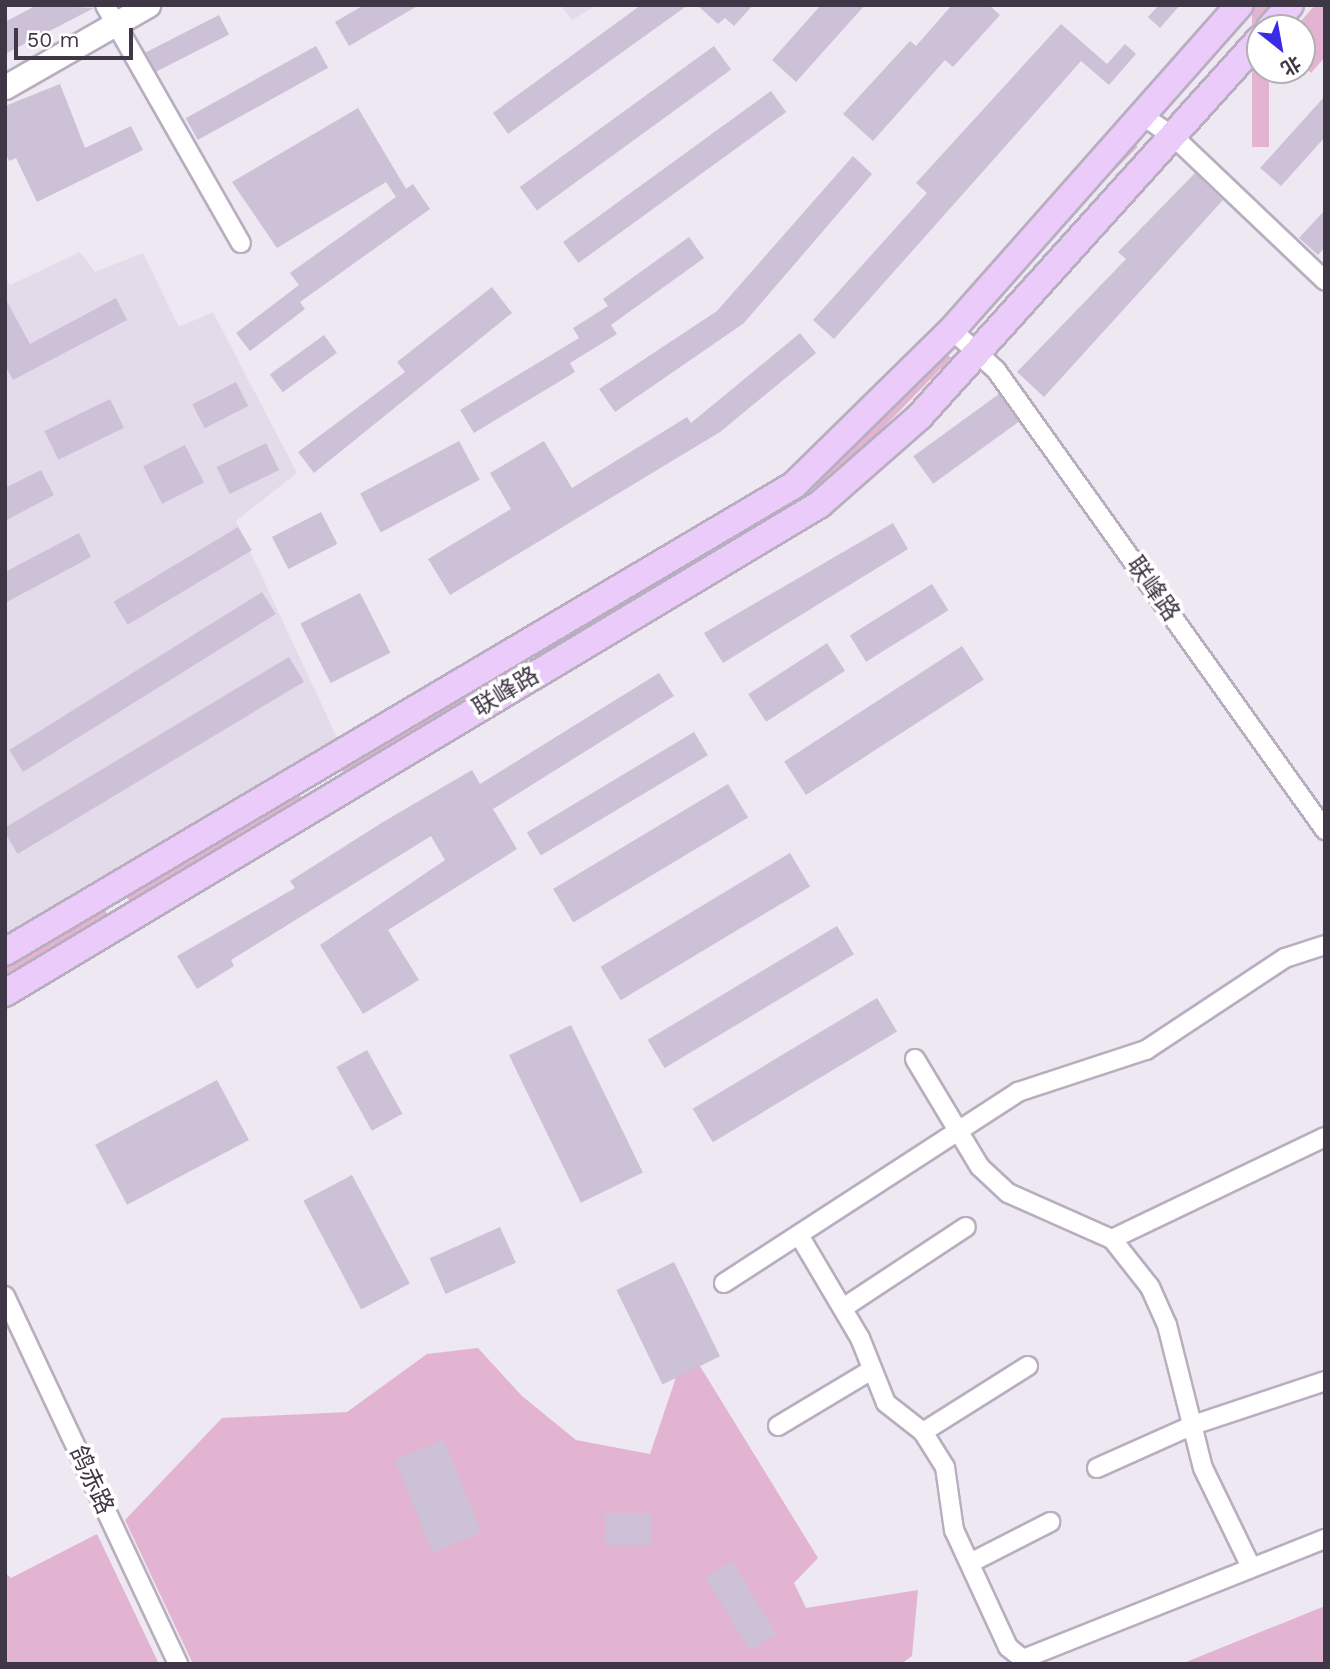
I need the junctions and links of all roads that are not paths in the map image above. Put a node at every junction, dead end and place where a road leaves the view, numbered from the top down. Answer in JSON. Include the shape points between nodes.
{"nodes":[{"id":1,"x":148,"y":5,"type":"edge"},
{"id":2,"x":1240,"y":5,"type":"edge"},
{"id":3,"x":109,"y":15,"type":"edge"},
{"id":4,"x":1246,"y":55,"type":"edge"},
{"id":5,"x":5,"y":87,"type":"edge"},
{"id":6,"x":1140,"y":114,"type":"junction"},
{"id":7,"x":1173,"y":136,"type":"junction"},
{"id":8,"x":241,"y":243,"type":"dead end"},
{"id":9,"x":1325,"y":281,"type":"edge"},
{"id":10,"x":952,"y":330,"type":"junction"},
{"id":11,"x":976,"y":351,"type":"junction"},
{"id":12,"x":1325,"y":831,"type":"edge"},
{"id":13,"x":1325,"y":945,"type":"edge"},
{"id":14,"x":5,"y":952,"type":"edge"},
{"id":15,"x":5,"y":993,"type":"edge"},
{"id":16,"x":915,"y":1059,"type":"dead end"},
{"id":17,"x":958,"y":1131,"type":"junction"},
{"id":18,"x":1325,"y":1137,"type":"edge"},
{"id":19,"x":966,"y":1227,"type":"dead end"},
{"id":20,"x":799,"y":1235,"type":"junction"},
{"id":21,"x":1112,"y":1239,"type":"junction"},
{"id":22,"x":724,"y":1283,"type":"dead end"},
{"id":23,"x":5,"y":1296,"type":"edge"},
{"id":24,"x":843,"y":1308,"type":"junction"},
{"id":25,"x":1028,"y":1366,"type":"dead end"},
{"id":26,"x":870,"y":1371,"type":"junction"},
{"id":27,"x":1325,"y":1381,"type":"edge"},
{"id":28,"x":1193,"y":1425,"type":"junction"},
{"id":29,"x":778,"y":1426,"type":"dead end"},
{"id":30,"x":923,"y":1432,"type":"junction"},
{"id":31,"x":1097,"y":1468,"type":"dead end"},
{"id":32,"x":1050,"y":1522,"type":"dead end"},
{"id":33,"x":1325,"y":1539,"type":"edge"},
{"id":34,"x":972,"y":1562,"type":"junction"},
{"id":35,"x":1251,"y":1567,"type":"junction"},
{"id":36,"x":177,"y":1664,"type":"edge"}],
"edges":[{"from":1,"to":3,"type":"street"},
{"from":2,"to":6,"type":"main road","name":"联峰路"},
{"from":3,"to":5,"type":"street"},
{"from":3,"to":8,"type":"street"},
{"from":4,"to":7,"type":"main road","name":"联峰路"},
{"from":6,"to":7,"type":"street"},
{"from":6,"to":10,"type":"main road","name":"联峰路"},
{"from":7,"to":9,"type":"street"},
{"from":7,"to":11,"type":"main road","name":"联峰路"},
{"from":10,"to":11,"type":"street","name":"联峰路"},
{"from":10,"to":14,"type":"main road","name":"联峰路","via":[[794,485]]},
{"from":11,"to":12,"type":"street","name":"联峰路","via":[[1074,477]]},
{"from":11,"to":15,"type":"main road","name":"联峰路","via":[[919,416],[820,504]]},
{"from":13,"to":17,"type":"street","via":[[1284,958],[1146,1050],[1018,1092]]},
{"from":16,"to":17,"type":"street"},
{"from":17,"to":20,"type":"street"},
{"from":17,"to":21,"type":"street","via":[[980,1167],[1008,1193]]},
{"from":18,"to":21,"type":"street"},
{"from":19,"to":24,"type":"street"},
{"from":20,"to":22,"type":"street"},
{"from":20,"to":24,"type":"street"},
{"from":21,"to":28,"type":"street","via":[[1150,1287],[1167,1325]]},
{"from":23,"to":36,"type":"street","name":"鸽赤路"},
{"from":24,"to":26,"type":"street"},
{"from":25,"to":30,"type":"street"},
{"from":26,"to":29,"type":"street"},
{"from":26,"to":30,"type":"street","via":[[887,1404]]},
{"from":27,"to":28,"type":"street"},
{"from":28,"to":31,"type":"street"},
{"from":28,"to":35,"type":"street","via":[[1203,1468]]},
{"from":30,"to":34,"type":"street","via":[[945,1466],[954,1530]]},
{"from":32,"to":34,"type":"street"},
{"from":33,"to":35,"type":"street"},
{"from":34,"to":35,"type":"street","via":[[1008,1647],[1023,1659]]}]}
